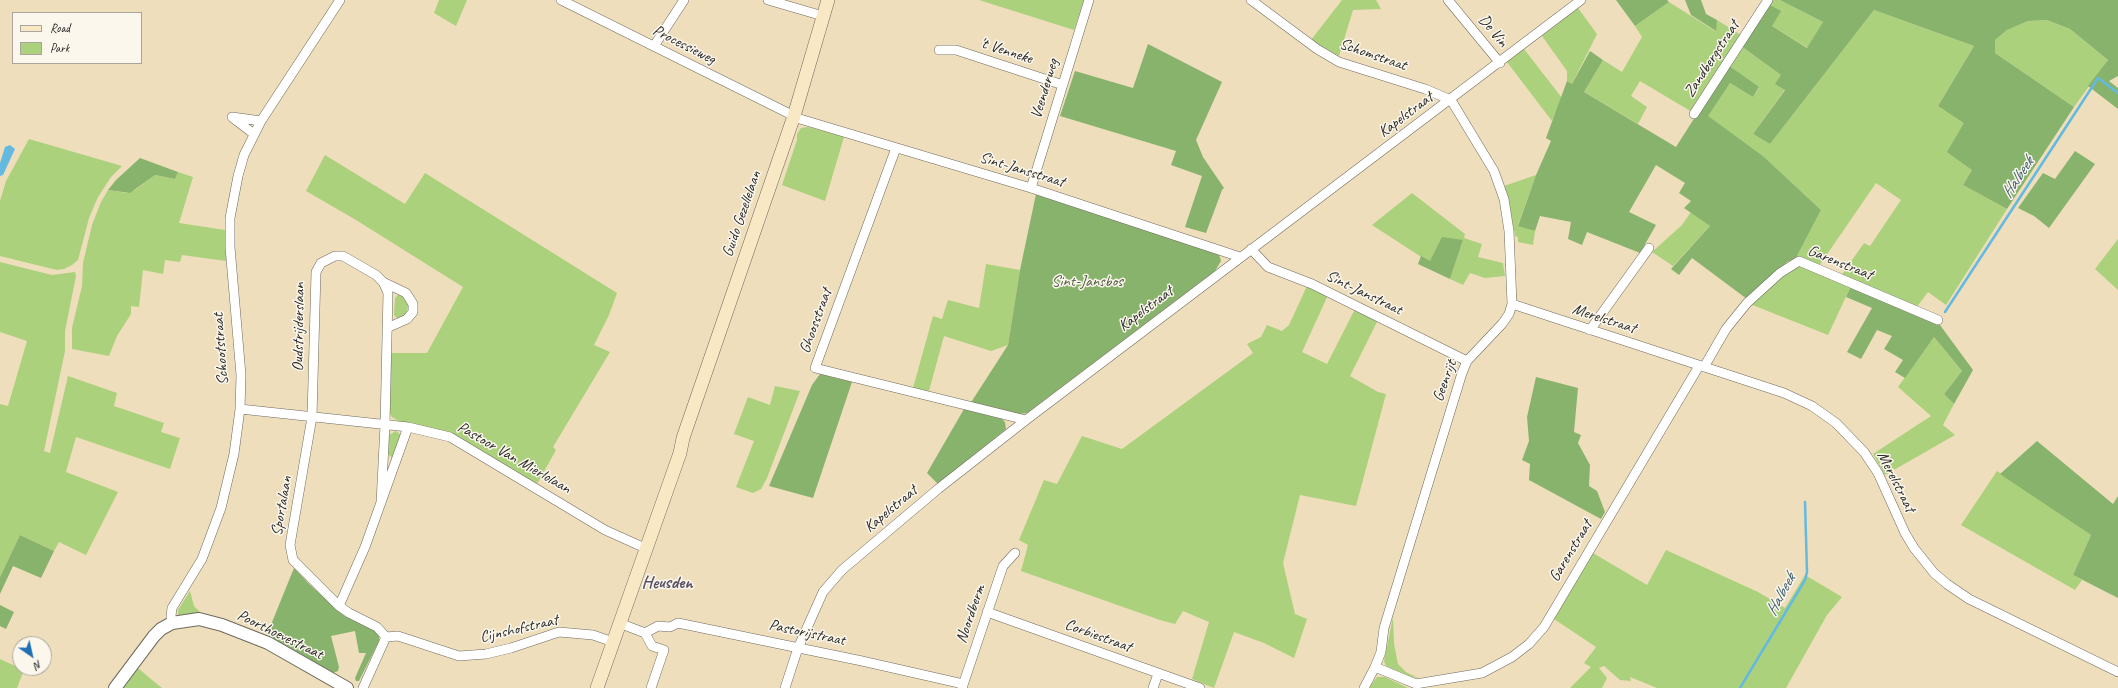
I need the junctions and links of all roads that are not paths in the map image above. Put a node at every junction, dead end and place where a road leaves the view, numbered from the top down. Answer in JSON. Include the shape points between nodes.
{"nodes":[{"id":1,"x":340,"y":0,"type":"edge"},
{"id":2,"x":561,"y":0,"type":"edge"},
{"id":3,"x":684,"y":0,"type":"edge"},
{"id":4,"x":768,"y":0,"type":"edge"},
{"id":5,"x":828,"y":0,"type":"edge"},
{"id":6,"x":1089,"y":0,"type":"edge"},
{"id":7,"x":1251,"y":0,"type":"edge"},
{"id":8,"x":1448,"y":0,"type":"edge"},
{"id":9,"x":1582,"y":0,"type":"edge"},
{"id":10,"x":1768,"y":0,"type":"edge"},
{"id":11,"x":823,"y":16,"type":"junction"},
{"id":12,"x":654,"y":46,"type":"junction"},
{"id":13,"x":939,"y":50,"type":"dead end"},
{"id":14,"x":1500,"y":63,"type":"junction"},
{"id":15,"x":1063,"y":85,"type":"junction"},
{"id":16,"x":1451,"y":100,"type":"junction"},
{"id":17,"x":1694,"y":114,"type":"dead end"},
{"id":18,"x":794,"y":116,"type":"junction"},
{"id":19,"x":261,"y":121,"type":"junction"},
{"id":20,"x":254,"y":134,"type":"junction"},
{"id":21,"x":896,"y":148,"type":"junction"},
{"id":22,"x":1031,"y":188,"type":"junction"},
{"id":23,"x":1648,"y":248,"type":"dead end"},
{"id":24,"x":1251,"y":249,"type":"junction"},
{"id":25,"x":1240,"y":257,"type":"junction"},
{"id":26,"x":383,"y":282,"type":"junction"},
{"id":27,"x":1512,"y":304,"type":"junction"},
{"id":28,"x":1938,"y":320,"type":"dead end"},
{"id":29,"x":388,"y":328,"type":"junction"},
{"id":30,"x":1590,"y":330,"type":"junction"},
{"id":31,"x":1467,"y":361,"type":"junction"},
{"id":32,"x":1701,"y":367,"type":"junction"},
{"id":33,"x":240,"y":409,"type":"junction"},
{"id":34,"x":312,"y":417,"type":"junction"},
{"id":35,"x":1026,"y":420,"type":"junction"},
{"id":36,"x":385,"y":425,"type":"junction"},
{"id":37,"x":408,"y":427,"type":"junction"},
{"id":38,"x":381,"y":503,"type":"junction"},
{"id":39,"x":646,"y":545,"type":"junction"},
{"id":40,"x":1014,"y":553,"type":"dead end"},
{"id":41,"x":339,"y":606,"type":"junction"},
{"id":42,"x":987,"y":612,"type":"junction"},
{"id":43,"x":172,"y":623,"type":"junction"},
{"id":44,"x":619,"y":623,"type":"junction"},
{"id":45,"x":645,"y":633,"type":"junction"},
{"id":46,"x":386,"y":637,"type":"junction"},
{"id":47,"x":613,"y":642,"type":"junction"},
{"id":48,"x":798,"y":648,"type":"junction"},
{"id":49,"x":1375,"y":668,"type":"junction"},
{"id":50,"x":2118,"y":672,"type":"edge"},
{"id":51,"x":1158,"y":674,"type":"junction"},
{"id":52,"x":963,"y":686,"type":"edge"},
{"id":53,"x":1416,"y":686,"type":"edge"},
{"id":54,"x":343,"y":687,"type":"edge"},
{"id":55,"x":115,"y":688,"type":"edge"},
{"id":56,"x":363,"y":688,"type":"edge"},
{"id":57,"x":597,"y":688,"type":"edge"},
{"id":58,"x":651,"y":688,"type":"edge"},
{"id":59,"x":785,"y":688,"type":"edge"},
{"id":60,"x":1153,"y":688,"type":"edge"},
{"id":61,"x":1200,"y":688,"type":"edge"},
{"id":62,"x":1364,"y":688,"type":"edge"}],
"edges":[{"from":1,"to":19,"type":"street","name":"Schootstraat"},
{"from":2,"to":12,"type":"street","name":"Processieweg"},
{"from":3,"to":12,"type":"street"},
{"from":4,"to":11,"type":"street"},
{"from":5,"to":11,"type":"main road","name":"Guido Gezellelaan"},
{"from":6,"to":15,"type":"street","name":"Veenderweg"},
{"from":7,"to":16,"type":"street","name":"Schomstraat","via":[[1317,49],[1339,62],[1426,89]]},
{"from":8,"to":14,"type":"street","name":"De Vin"},
{"from":9,"to":14,"type":"street","name":"Kapelstraat"},
{"from":10,"to":17,"type":"street","name":"Zandbergstraat"},
{"from":11,"to":18,"type":"main road","name":"Guido Gezellelaan"},
{"from":12,"to":18,"type":"street","name":"Processieweg"},
{"from":13,"to":15,"type":"street","name":"'t Venneke","via":[[956,50]]},
{"from":14,"to":16,"type":"street","name":"Kapelstraat"},
{"from":15,"to":22,"type":"street","name":"Veenderweg"},
{"from":16,"to":24,"type":"street","name":"Kapelstraat"},
{"from":16,"to":27,"type":"street","name":"Geenrijt","via":[[1494,171],[1504,199],[1509,231]]},
{"from":18,"to":21,"type":"street","name":"Sint-Jansstraat"},
{"from":18,"to":39,"type":"main road","name":"Guido Gezellelaan","via":[[680,453]]},
{"from":19,"to":20,"type":"street","name":"Schootstraat"},
{"from":19,"to":20,"type":"street","via":[[232,117]]},
{"from":20,"to":33,"type":"street","name":"Schootstraat","via":[[238,176],[230,218]]},
{"from":21,"to":22,"type":"street","name":"Sint-Jansstraat"},
{"from":21,"to":35,"type":"street","name":"Ghoosstraat","via":[[815,368]]},
{"from":22,"to":25,"type":"street","name":"Sint-Jansstraat"},
{"from":23,"to":30,"type":"street"},
{"from":24,"to":25,"type":"street","name":"Kapelstraat"},
{"from":24,"to":31,"type":"street","name":"Sint-Janstraat","via":[[1268,267],[1306,282]]},
{"from":25,"to":35,"type":"street","name":"Kapelstraat"},
{"from":26,"to":29,"type":"street","via":[[388,293]]},
{"from":26,"to":29,"type":"street","name":"Oudstrijderslaan","via":[[406,293],[413,304],[412,312],[407,319]]},
{"from":26,"to":34,"type":"street","name":"Oudstrijderslaan","via":[[376,275],[343,256],[327,259],[316,272]]},
{"from":27,"to":30,"type":"street","name":"Merelstraat"},
{"from":27,"to":31,"type":"street","name":"Geenrijt","via":[[1502,324]]},
{"from":28,"to":32,"type":"street","name":"Garenstraat","via":[[1799,261],[1780,273],[1747,303]]},
{"from":29,"to":36,"type":"street"},
{"from":30,"to":32,"type":"street","name":"Merelstraat"},
{"from":31,"to":49,"type":"street","name":"Geenrijt","via":[[1384,628],[1381,652]]},
{"from":32,"to":50,"type":"street","name":"Merelstraat","via":[[1784,393],[1824,414],[1846,432],[1868,458],[1878,473],[1905,533],[1934,573],[1969,599]]},
{"from":32,"to":53,"type":"street","name":"Garenstraat","via":[[1544,627],[1529,644],[1512,657],[1482,673]]},
{"from":33,"to":34,"type":"street","name":"Pastoor Van Mierlolaan"},
{"from":33,"to":43,"type":"street","name":"Schootstraat","via":[[234,454],[221,508],[202,559],[172,608]]},
{"from":34,"to":36,"type":"street","name":"Pastoor Van Mierlolaan"},
{"from":34,"to":41,"type":"street","name":"Sportalaan","via":[[290,552],[293,560]]},
{"from":35,"to":48,"type":"street","name":"Kapelstraat","via":[[938,489],[842,570],[823,592]]},
{"from":36,"to":37,"type":"street","name":"Pastoor Van Mierlolaan"},
{"from":36,"to":38,"type":"street"},
{"from":37,"to":38,"type":"street"},
{"from":37,"to":39,"type":"street","name":"Pastoor Van Mierlolaan","via":[[434,432],[461,443],[605,530]]},
{"from":38,"to":41,"type":"street"},
{"from":39,"to":44,"type":"main road","name":"Guido Gezellelaan"},
{"from":40,"to":42,"type":"street","name":"Noordberm","via":[[1003,566]]},
{"from":41,"to":46,"type":"street","name":"Sportalaan","via":[[377,627]]},
{"from":42,"to":51,"type":"street","name":"Corbiestraat"},
{"from":42,"to":52,"type":"street","name":"Noordberm"},
{"from":43,"to":54,"type":"street","name":"Poorthoevestraat","via":[[200,618],[222,625],[268,643]]},
{"from":43,"to":55,"type":"street","via":[[154,636]]},
{"from":44,"to":45,"type":"street"},
{"from":44,"to":47,"type":"main road","name":"Guido Gezellelaan"},
{"from":45,"to":48,"type":"street","name":"Pastorijstraat","via":[[658,626],[670,627],[678,623]]},
{"from":45,"to":58,"type":"street","via":[[652,646],[664,650]]},
{"from":46,"to":47,"type":"street","name":"Cijnshofstraat","via":[[398,636],[459,656],[504,650],[559,632],[593,635]]},
{"from":46,"to":56,"type":"street"},
{"from":47,"to":57,"type":"main road","name":"Guido Gezellelaan"},
{"from":48,"to":52,"type":"street","name":"Pastorijstraat"},
{"from":48,"to":59,"type":"street","name":"Kapelstraat"},
{"from":49,"to":53,"type":"street","name":"Garenstraat"},
{"from":49,"to":62,"type":"street","name":"Geenrijt"},
{"from":51,"to":60,"type":"street"},
{"from":51,"to":61,"type":"street","name":"Corbiestraat"}]}
